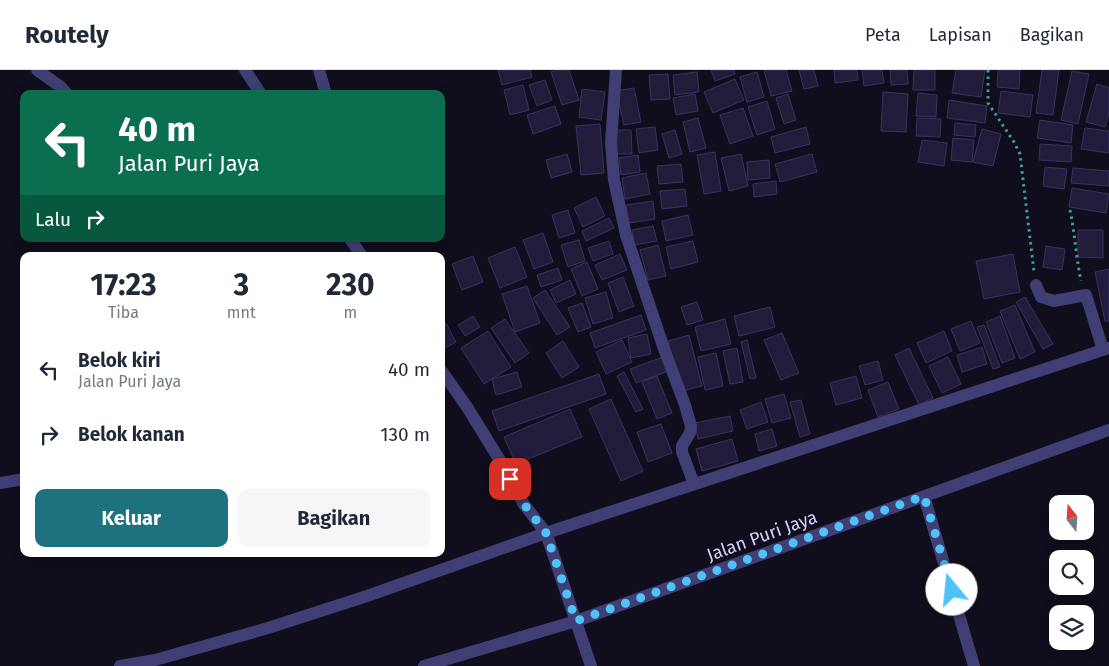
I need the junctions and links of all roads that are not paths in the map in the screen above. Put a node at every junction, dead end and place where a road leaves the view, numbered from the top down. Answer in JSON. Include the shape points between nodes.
{"nodes":[{"id":1,"x":37,"y":70,"type":"edge"},
{"id":2,"x":245,"y":70,"type":"edge"},
{"id":3,"x":318,"y":70,"type":"edge"},
{"id":4,"x":616,"y":70,"type":"edge"},
{"id":5,"x":64,"y":90,"type":"edge"},
{"id":6,"x":258,"y":90,"type":"edge"},
{"id":7,"x":325,"y":90,"type":"edge"},
{"id":8,"x":1036,"y":285,"type":"road end"},
{"id":9,"x":1106,"y":349,"type":"edge"},
{"id":10,"x":445,"y":376,"type":"edge"},
{"id":11,"x":1109,"y":430,"type":"edge"},
{"id":12,"x":20,"y":480,"type":"edge"},
{"id":13,"x":0,"y":483,"type":"edge"},
{"id":14,"x":694,"y":484,"type":"junction"},
{"id":15,"x":924,"y":496,"type":"junction"},
{"id":16,"x":548,"y":538,"type":"junction"},
{"id":17,"x":576,"y":621,"type":"junction"},
{"id":18,"x":120,"y":666,"type":"edge"},
{"id":19,"x":424,"y":666,"type":"edge"},
{"id":20,"x":592,"y":666,"type":"edge"},
{"id":21,"x":974,"y":666,"type":"edge"}],
"edges":[{"from":1,"to":5,"type":"street"},
{"from":2,"to":6,"type":"street"},
{"from":3,"to":7,"type":"street"},
{"from":4,"to":14,"type":"street","via":[[611,143],[614,180],[626,235],[691,426],[682,452]]},
{"from":8,"to":9,"type":"street","via":[[1040,297],[1054,301],[1086,295]]},
{"from":9,"to":14,"type":"street"},
{"from":10,"to":16,"type":"street"},
{"from":11,"to":15,"type":"street","name":"Jalan Puri Jaya"},
{"from":12,"to":13,"type":"street"},
{"from":14,"to":16,"type":"street"},
{"from":15,"to":17,"type":"street","name":"Jalan Puri Jaya"},
{"from":15,"to":21,"type":"street"},
{"from":16,"to":17,"type":"street"},
{"from":16,"to":18,"type":"street","via":[[268,628],[155,660]]},
{"from":17,"to":19,"type":"street","name":"Jalan Puri Jaya"},
{"from":17,"to":20,"type":"street"}]}
